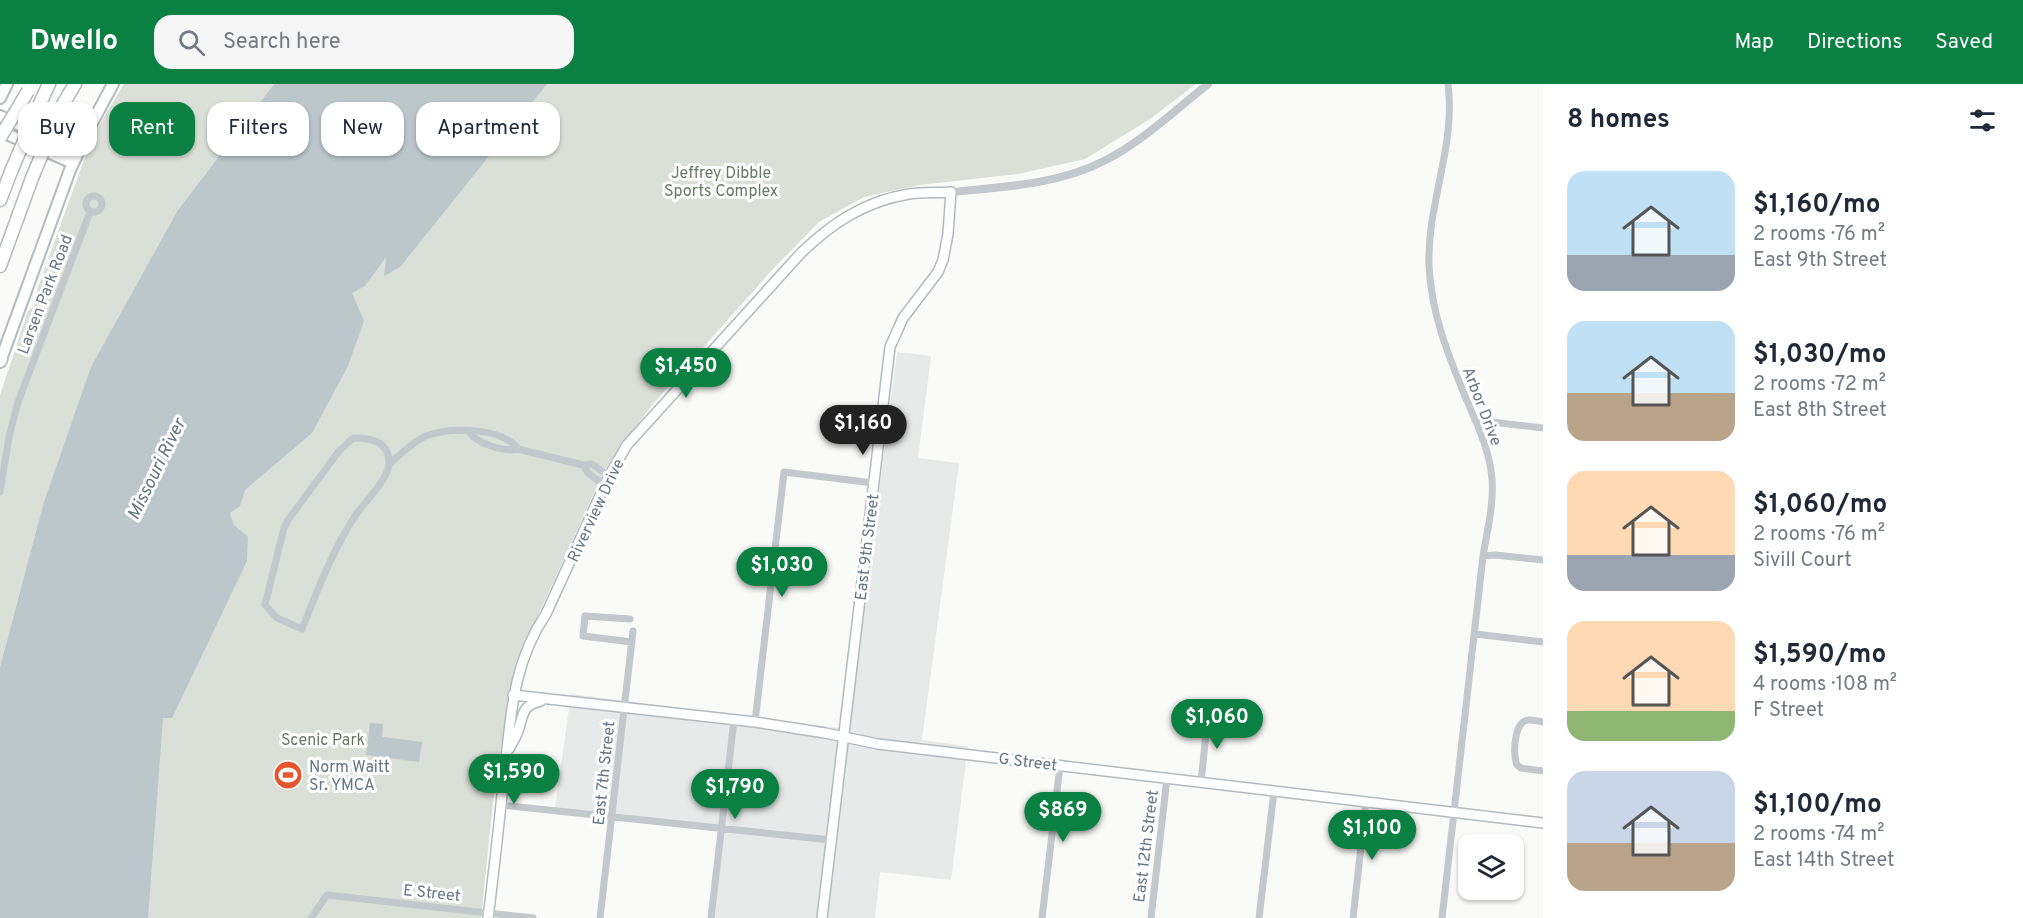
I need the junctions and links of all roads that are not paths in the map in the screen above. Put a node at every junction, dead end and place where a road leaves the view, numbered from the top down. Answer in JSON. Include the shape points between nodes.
{"nodes":[{"id":1,"x":7,"y":84,"type":"edge"},
{"id":2,"x":49,"y":84,"type":"edge"},
{"id":3,"x":75,"y":84,"type":"edge"},
{"id":4,"x":113,"y":84,"type":"edge"},
{"id":5,"x":1208,"y":84,"type":"edge"},
{"id":6,"x":1448,"y":84,"type":"edge"},
{"id":7,"x":30,"y":88,"type":"edge"},
{"id":8,"x":0,"y":98,"type":"edge"},
{"id":9,"x":97,"y":115,"type":"edge"},
{"id":10,"x":0,"y":116,"type":"edge"},
{"id":11,"x":18,"y":124,"type":"edge"},
{"id":12,"x":0,"y":131,"type":"edge"},
{"id":13,"x":0,"y":138,"type":"edge"},
{"id":14,"x":76,"y":156,"type":"edge"},
{"id":15,"x":73,"y":163,"type":"junction"},
{"id":16,"x":951,"y":192,"type":"junction"},
{"id":17,"x":0,"y":200,"type":"edge"},
{"id":18,"x":90,"y":212,"type":"dead end"},
{"id":19,"x":0,"y":266,"type":"edge"},
{"id":20,"x":0,"y":360,"type":"edge"},
{"id":21,"x":1475,"y":420,"type":"junction"},
{"id":22,"x":1543,"y":428,"type":"edge"},
{"id":23,"x":389,"y":464,"type":"junction"},
{"id":24,"x":583,"y":465,"type":"junction"},
{"id":25,"x":609,"y":476,"type":"junction"},
{"id":26,"x":873,"y":483,"type":"junction"},
{"id":27,"x":605,"y":486,"type":"junction"},
{"id":28,"x":0,"y":492,"type":"edge"},
{"id":29,"x":1483,"y":556,"type":"junction"},
{"id":30,"x":1543,"y":560,"type":"edge"},
{"id":31,"x":630,"y":619,"type":"dead end"},
{"id":32,"x":633,"y":631,"type":"dead end"},
{"id":33,"x":1475,"y":634,"type":"junction"},
{"id":34,"x":632,"y":642,"type":"junction"},
{"id":35,"x":1543,"y":642,"type":"edge"},
{"id":36,"x":513,"y":695,"type":"junction"},
{"id":37,"x":546,"y":699,"type":"junction"},
{"id":38,"x":624,"y":708,"type":"junction"},
{"id":39,"x":1208,"y":715,"type":"dead end"},
{"id":40,"x":734,"y":720,"type":"junction"},
{"id":41,"x":755,"y":722,"type":"junction"},
{"id":42,"x":1543,"y":722,"type":"edge"},
{"id":43,"x":843,"y":737,"type":"junction"},
{"id":44,"x":507,"y":754,"type":"junction"},
{"id":45,"x":1060,"y":766,"type":"junction"},
{"id":46,"x":1543,"y":771,"type":"edge"},
{"id":47,"x":1167,"y":778,"type":"junction"},
{"id":48,"x":1201,"y":782,"type":"junction"},
{"id":49,"x":1274,"y":791,"type":"junction"},
{"id":50,"x":1366,"y":802,"type":"junction"},
{"id":51,"x":501,"y":805,"type":"junction"},
{"id":52,"x":1455,"y":812,"type":"junction"},
{"id":53,"x":612,"y":817,"type":"junction"},
{"id":54,"x":1543,"y":823,"type":"edge"},
{"id":55,"x":721,"y":828,"type":"junction"},
{"id":56,"x":831,"y":840,"type":"junction"},
{"id":57,"x":488,"y":915,"type":"edge"},
{"id":58,"x":310,"y":918,"type":"edge"},
{"id":59,"x":533,"y":918,"type":"edge"},
{"id":60,"x":600,"y":918,"type":"edge"},
{"id":61,"x":711,"y":918,"type":"edge"},
{"id":62,"x":822,"y":918,"type":"edge"},
{"id":63,"x":1042,"y":918,"type":"edge"},
{"id":64,"x":1151,"y":918,"type":"edge"},
{"id":65,"x":1259,"y":918,"type":"edge"},
{"id":66,"x":1353,"y":918,"type":"edge"},
{"id":67,"x":1442,"y":918,"type":"edge"}],
"edges":[{"from":1,"to":8,"type":"main road"},
{"from":2,"to":17,"type":"highway","bridge":true},
{"from":3,"to":19,"type":"highway","bridge":true,"via":[[32,178]]},
{"from":4,"to":9,"type":"main road"},
{"from":5,"to":16,"type":"street","via":[[1129,146],[1086,169],[1020,186]]},
{"from":6,"to":21,"type":"street","name":"Arbor Drive","via":[[1450,118],[1429,264],[1442,336]]},
{"from":7,"to":13,"type":"highway","bridge":true},
{"from":10,"to":11,"type":"main road"},
{"from":12,"to":15,"type":"main road"},
{"from":14,"to":15,"type":"main road"},
{"from":15,"to":20,"type":"main road"},
{"from":16,"to":25,"type":"main road","name":"Riverview Drive","via":[[898,197],[868,207],[825,230],[651,417],[627,445]]},
{"from":16,"to":26,"type":"main road","name":"East 9th Street","via":[[943,260],[903,318],[890,346]]},
{"from":18,"to":28,"type":"street","name":"Larsen Park Road","via":[[18,402]]},
{"from":21,"to":22,"type":"street"},
{"from":21,"to":29,"type":"street","name":"Arbor Drive","via":[[1492,478]]},
{"from":23,"to":23,"type":"street","via":[[338,547],[302,629],[277,618],[265,605],[284,528],[339,451],[353,438],[374,439],[384,447]]},
{"from":23,"to":24,"type":"street","via":[[419,440],[458,429],[477,430],[513,442],[518,449]]},
{"from":24,"to":25,"type":"street","via":[[592,464]]},
{"from":24,"to":27,"type":"street"},
{"from":25,"to":27,"type":"main road","name":"Riverview Drive"},
{"from":26,"to":41,"type":"street","via":[[784,472]]},
{"from":26,"to":43,"type":"main road","name":"East 9th Street"},
{"from":27,"to":36,"type":"main road","name":"Riverview Drive","via":[[523,657]]},
{"from":29,"to":30,"type":"street"},
{"from":29,"to":33,"type":"street","name":"Arbor Drive"},
{"from":31,"to":34,"type":"street","via":[[585,616],[583,636]]},
{"from":32,"to":34,"type":"street","name":"East 7th Street"},
{"from":33,"to":35,"type":"street"},
{"from":33,"to":52,"type":"street","name":"Arbor Drive"},
{"from":34,"to":38,"type":"street","name":"East 7th Street"},
{"from":36,"to":37,"type":"main road","name":"G Street"},
{"from":36,"to":44,"type":"main road","name":"Riverview Drive"},
{"from":37,"to":38,"type":"main road","name":"G Street"},
{"from":37,"to":44,"type":"main road","via":[[532,703],[524,711]]},
{"from":38,"to":40,"type":"main road","name":"G Street"},
{"from":38,"to":53,"type":"street","name":"East 7th Street"},
{"from":39,"to":48,"type":"street"},
{"from":40,"to":41,"type":"main road","name":"G Street"},
{"from":40,"to":55,"type":"street"},
{"from":41,"to":43,"type":"main road","name":"G Street"},
{"from":42,"to":46,"type":"street","via":[[1526,720],[1520,726],[1515,754],[1521,768]]},
{"from":43,"to":45,"type":"main road","name":"G Street"},
{"from":43,"to":56,"type":"main road","name":"East 9th Street"},
{"from":44,"to":51,"type":"main road","name":"Riverview Drive"},
{"from":45,"to":47,"type":"main road","name":"G Street"},
{"from":45,"to":63,"type":"street"},
{"from":47,"to":48,"type":"main road","name":"G Street"},
{"from":47,"to":64,"type":"street","name":"East 12th Street"},
{"from":48,"to":49,"type":"main road","name":"G Street"},
{"from":49,"to":50,"type":"main road","name":"G Street"},
{"from":49,"to":65,"type":"street"},
{"from":50,"to":52,"type":"main road","name":"G Street"},
{"from":50,"to":66,"type":"street"},
{"from":51,"to":53,"type":"street"},
{"from":51,"to":57,"type":"main road","name":"Riverview Drive"},
{"from":52,"to":54,"type":"main road","name":"G Street"},
{"from":52,"to":67,"type":"street","name":"Arbor Drive"},
{"from":53,"to":55,"type":"street"},
{"from":53,"to":60,"type":"street","name":"East 7th Street"},
{"from":55,"to":56,"type":"street"},
{"from":55,"to":61,"type":"street"},
{"from":56,"to":62,"type":"main road","name":"East 9th Street"},
{"from":57,"to":58,"type":"street","name":"E Street","via":[[327,895]]},
{"from":57,"to":59,"type":"street","name":"E Street"}]}
